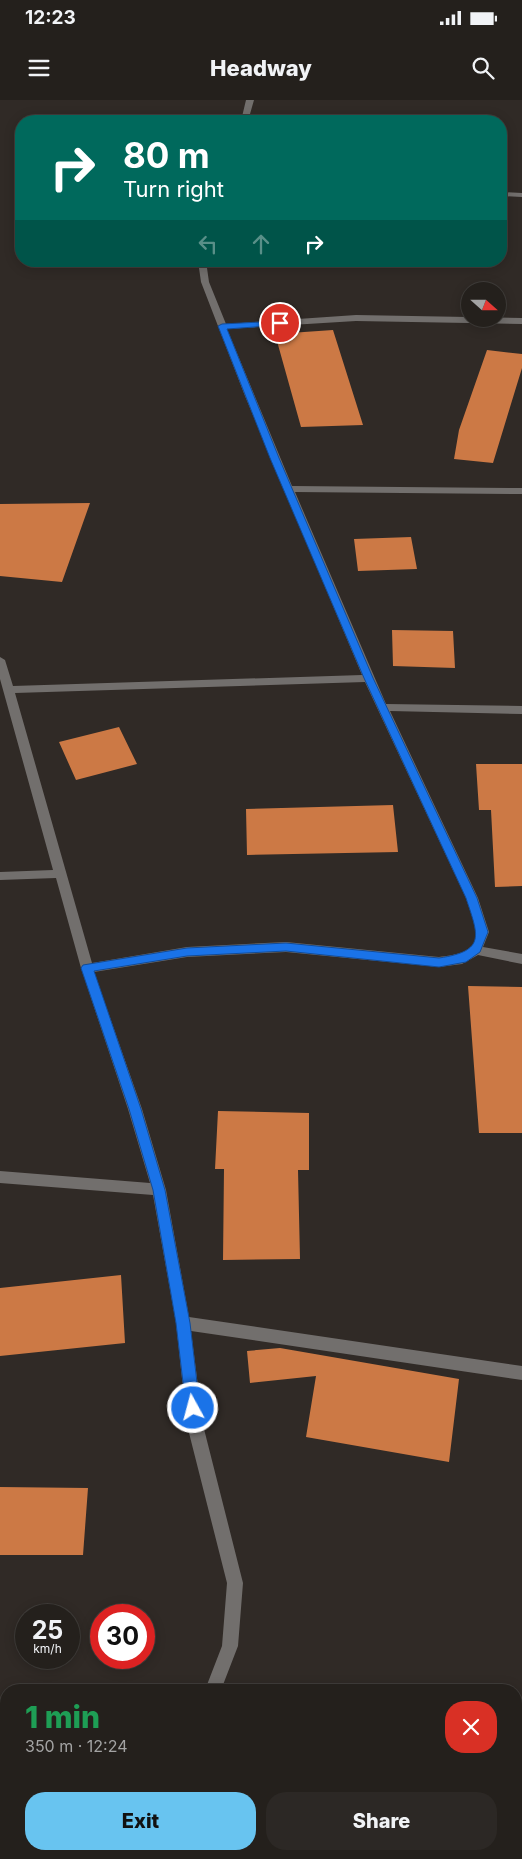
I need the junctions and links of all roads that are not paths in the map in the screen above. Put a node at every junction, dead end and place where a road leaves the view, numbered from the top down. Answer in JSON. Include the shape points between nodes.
{"nodes":[{"id":1,"x":250,"y":100,"type":"edge"},
{"id":2,"x":246,"y":115,"type":"edge"},
{"id":3,"x":507,"y":194,"type":"edge"},
{"id":4,"x":522,"y":195,"type":"edge"},
{"id":5,"x":203,"y":267,"type":"edge"},
{"id":6,"x":522,"y":321,"type":"edge"},
{"id":7,"x":222,"y":326,"type":"junction"},
{"id":8,"x":288,"y":489,"type":"junction"},
{"id":9,"x":522,"y":490,"type":"edge"},
{"id":10,"x":0,"y":660,"type":"edge"},
{"id":11,"x":369,"y":678,"type":"junction"},
{"id":12,"x":9,"y":690,"type":"junction"},
{"id":13,"x":382,"y":707,"type":"junction"},
{"id":14,"x":522,"y":710,"type":"edge"},
{"id":15,"x":61,"y":874,"type":"junction"},
{"id":16,"x":0,"y":876,"type":"edge"},
{"id":17,"x":476,"y":950,"type":"junction"},
{"id":18,"x":522,"y":959,"type":"edge"},
{"id":19,"x":87,"y":968,"type":"junction"},
{"id":20,"x":0,"y":1178,"type":"edge"},
{"id":21,"x":159,"y":1190,"type":"junction"},
{"id":22,"x":183,"y":1323,"type":"junction"},
{"id":23,"x":522,"y":1373,"type":"edge"},
{"id":24,"x":215,"y":1684,"type":"edge"}],
"edges":[{"from":1,"to":2,"type":"street"},
{"from":3,"to":4,"type":"street"},
{"from":5,"to":7,"type":"street","via":[[205,282]]},
{"from":6,"to":7,"type":"street","via":[[356,318]]},
{"from":7,"to":8,"type":"street"},
{"from":8,"to":9,"type":"street"},
{"from":8,"to":11,"type":"street"},
{"from":10,"to":12,"type":"street"},
{"from":11,"to":12,"type":"street"},
{"from":11,"to":13,"type":"street"},
{"from":12,"to":15,"type":"street"},
{"from":13,"to":14,"type":"street"},
{"from":13,"to":17,"type":"street","via":[[472,898],[483,932]]},
{"from":15,"to":16,"type":"street"},
{"from":15,"to":19,"type":"street"},
{"from":17,"to":18,"type":"street"},
{"from":17,"to":19,"type":"street","via":[[462,959],[439,962],[286,947],[187,952]]},
{"from":19,"to":21,"type":"street"},
{"from":20,"to":21,"type":"street"},
{"from":21,"to":22,"type":"street"},
{"from":22,"to":23,"type":"street"},
{"from":22,"to":24,"type":"street","via":[[196,1425],[236,1582],[230,1646]]}]}
